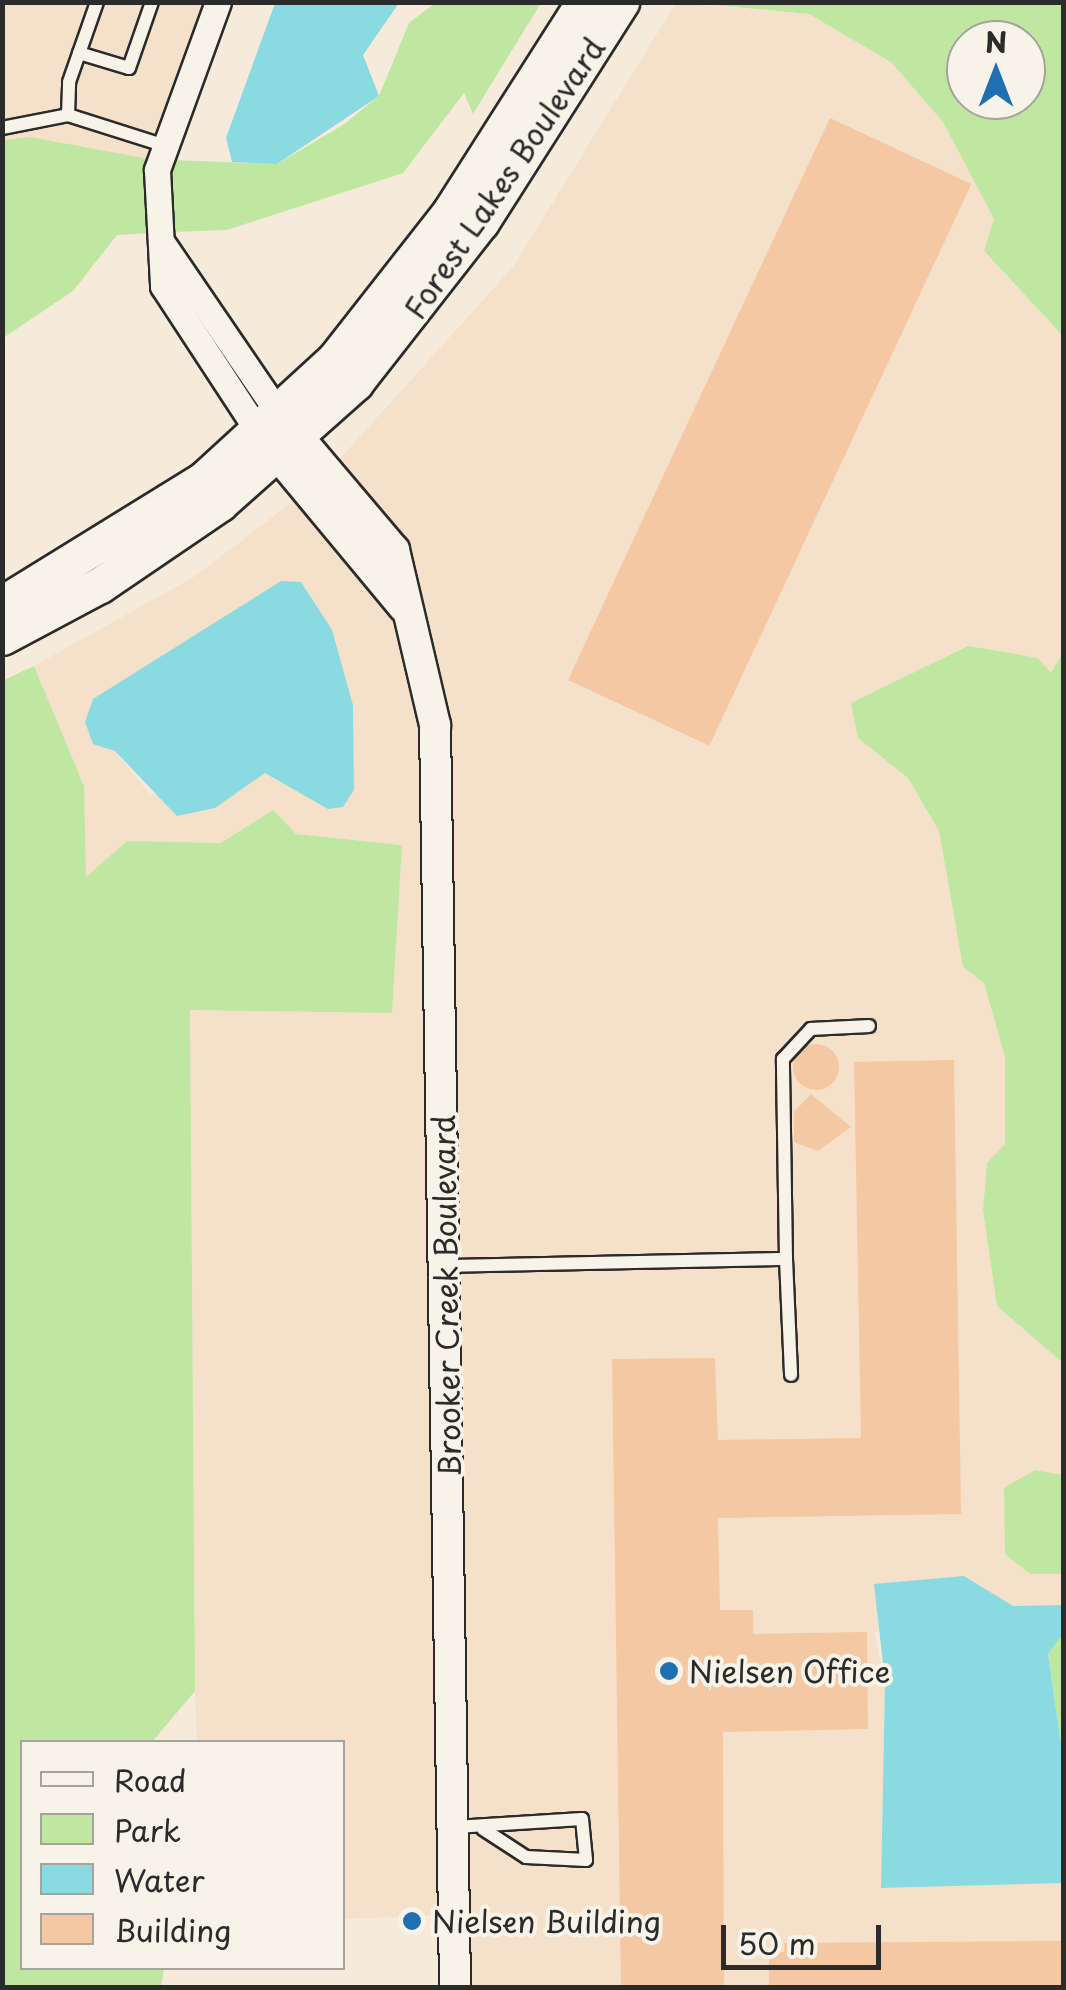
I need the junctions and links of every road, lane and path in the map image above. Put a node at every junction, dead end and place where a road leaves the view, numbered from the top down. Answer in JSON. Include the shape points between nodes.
{"nodes":[{"id":1,"x":97,"y":2,"type":"edge"},
{"id":2,"x":152,"y":2,"type":"edge"},
{"id":3,"x":218,"y":2,"type":"edge"},
{"id":4,"x":584,"y":2,"type":"edge"},
{"id":5,"x":621,"y":2,"type":"edge"},
{"id":6,"x":79,"y":53,"type":"junction"},
{"id":7,"x":68,"y":114,"type":"junction"},
{"id":8,"x":2,"y":128,"type":"edge"},
{"id":9,"x":166,"y":146,"type":"junction"},
{"id":10,"x":279,"y":435,"type":"junction"},
{"id":11,"x":2,"y":604,"type":"edge"},
{"id":12,"x":2,"y":637,"type":"edge"},
{"id":13,"x":869,"y":1026,"type":"dead end"},
{"id":14,"x":786,"y":1259,"type":"junction"},
{"id":15,"x":446,"y":1266,"type":"junction"},
{"id":16,"x":791,"y":1375,"type":"dead end"},
{"id":17,"x":452,"y":1827,"type":"junction"},
{"id":18,"x":483,"y":1829,"type":"junction"},
{"id":19,"x":455,"y":1988,"type":"edge"}],
"edges":[{"from":1,"to":6,"type":"lane"},
{"from":2,"to":6,"type":"lane","via":[[128,68]]},
{"from":3,"to":9,"type":"street","name":"Brooker Creek Boulevard"},
{"from":4,"to":10,"type":"main road","name":"Forest Lakes Boulevard","via":[[396,289]]},
{"from":5,"to":10,"type":"main road","name":"Forest Lakes Boulevard","via":[[422,304]]},
{"from":6,"to":7,"type":"lane"},
{"from":7,"to":8,"type":"lane"},
{"from":7,"to":9,"type":"lane"},
{"from":9,"to":10,"type":"street","name":"Brooker Creek Boulevard","via":[[157,170],[163,244]]},
{"from":10,"to":11,"type":"main road","name":"Forest Lakes Boulevard","via":[[127,534]]},
{"from":10,"to":12,"type":"main road","name":"Forest Lakes Boulevard","via":[[132,565]]},
{"from":10,"to":15,"type":"street","name":"Brooker Creek Boulevard","via":[[406,609],[428,665],[441,782]]},
{"from":13,"to":14,"type":"lane","via":[[811,1029],[783,1058]]},
{"from":14,"to":15,"type":"lane"},
{"from":14,"to":16,"type":"lane"},
{"from":15,"to":17,"type":"street","name":"Brooker Creek Boulevard"},
{"from":17,"to":18,"type":"lane"},
{"from":17,"to":19,"type":"street","name":"Brooker Creek Boulevard"},
{"from":18,"to":18,"type":"lane","via":[[582,1819],[586,1860],[526,1857]]}]}
